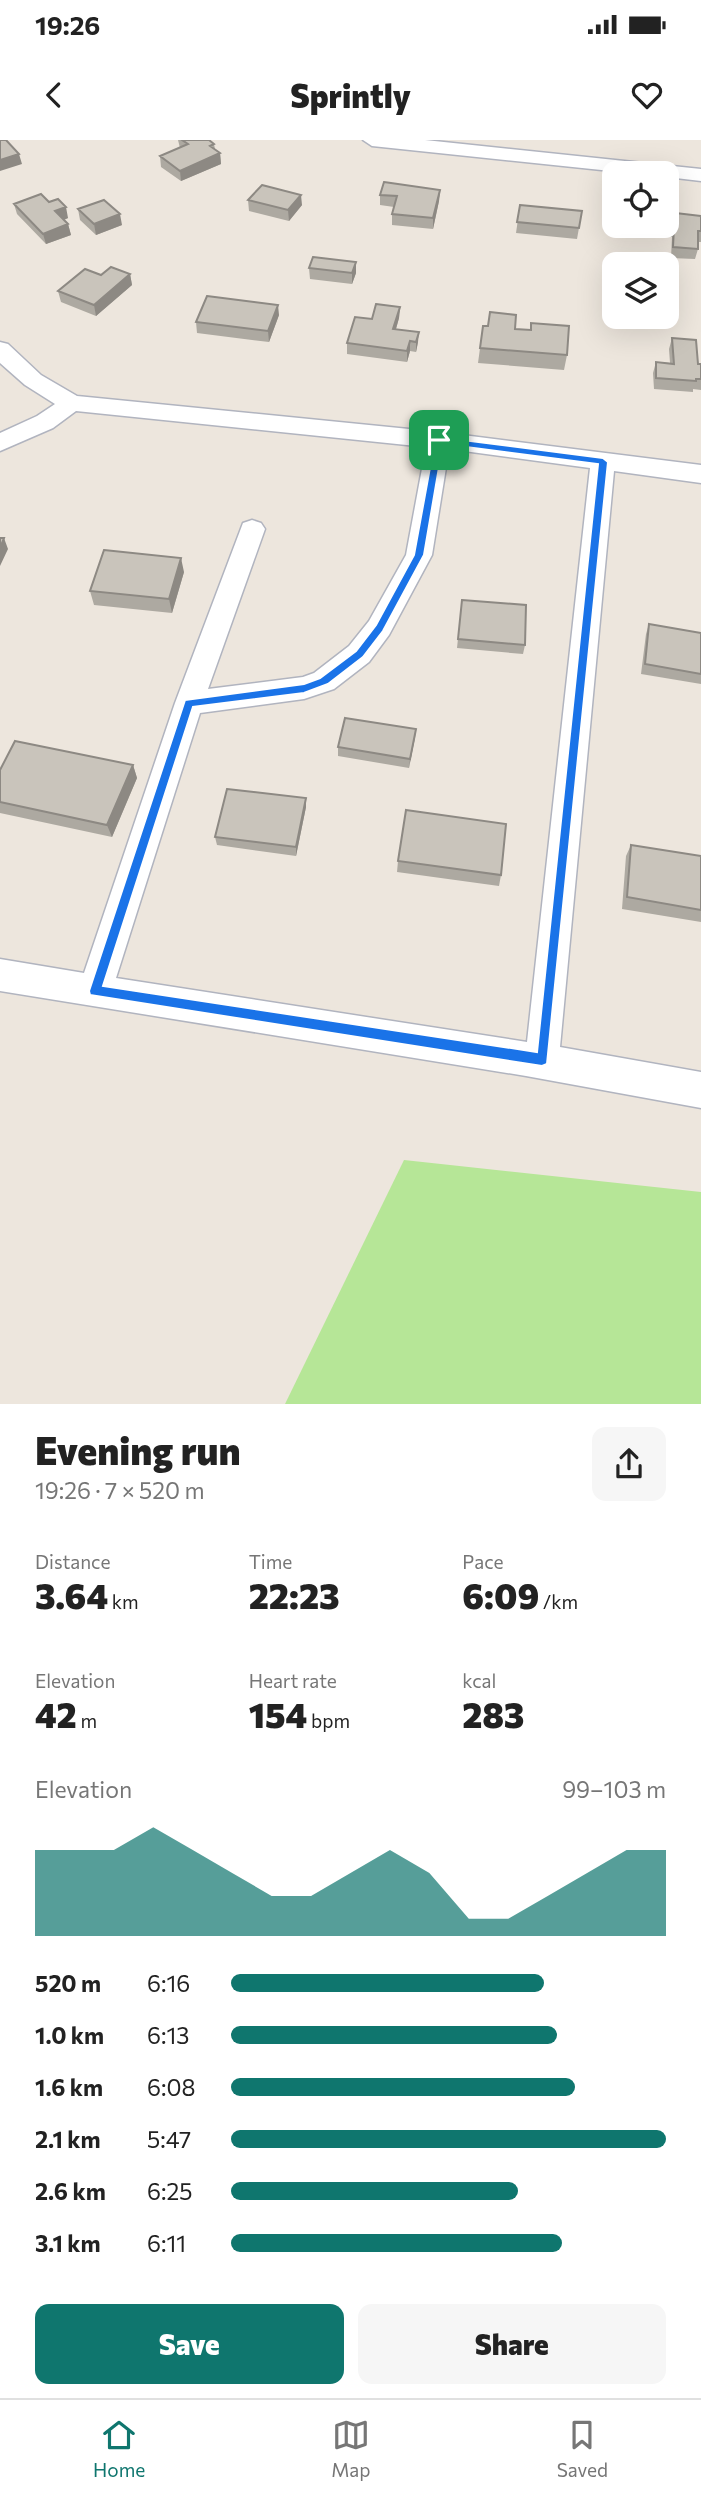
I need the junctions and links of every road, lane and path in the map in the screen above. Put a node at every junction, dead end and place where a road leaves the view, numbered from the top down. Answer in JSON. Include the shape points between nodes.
{"nodes":[{"id":1,"x":372,"y":140,"type":"edge"},
{"id":2,"x":701,"y":175,"type":"edge"},
{"id":3,"x":0,"y":349,"type":"edge"},
{"id":4,"x":72,"y":403,"type":"junction"},
{"id":5,"x":439,"y":440,"type":"junction"},
{"id":6,"x":0,"y":443,"type":"edge"},
{"id":7,"x":603,"y":462,"type":"junction"},
{"id":8,"x":701,"y":474,"type":"edge"},
{"id":9,"x":252,"y":529,"type":"dead end"},
{"id":10,"x":189,"y":703,"type":"junction"},
{"id":11,"x":0,"y":975,"type":"edge"},
{"id":12,"x":95,"y":991,"type":"junction"},
{"id":13,"x":542,"y":1059,"type":"junction"},
{"id":14,"x":701,"y":1090,"type":"edge"}],
"edges":[{"from":1,"to":2,"type":"street"},
{"from":3,"to":4,"type":"street","via":[[47,391]]},
{"from":4,"to":5,"type":"street"},
{"from":4,"to":6,"type":"street"},
{"from":5,"to":7,"type":"street"},
{"from":5,"to":10,"type":"street","via":[[419,555],[379,628],[359,654],[324,681],[304,688]]},
{"from":7,"to":8,"type":"street"},
{"from":7,"to":13,"type":"street"},
{"from":9,"to":10,"type":"street"},
{"from":10,"to":12,"type":"street"},
{"from":11,"to":12,"type":"street"},
{"from":12,"to":13,"type":"street"},
{"from":13,"to":14,"type":"street"}]}
